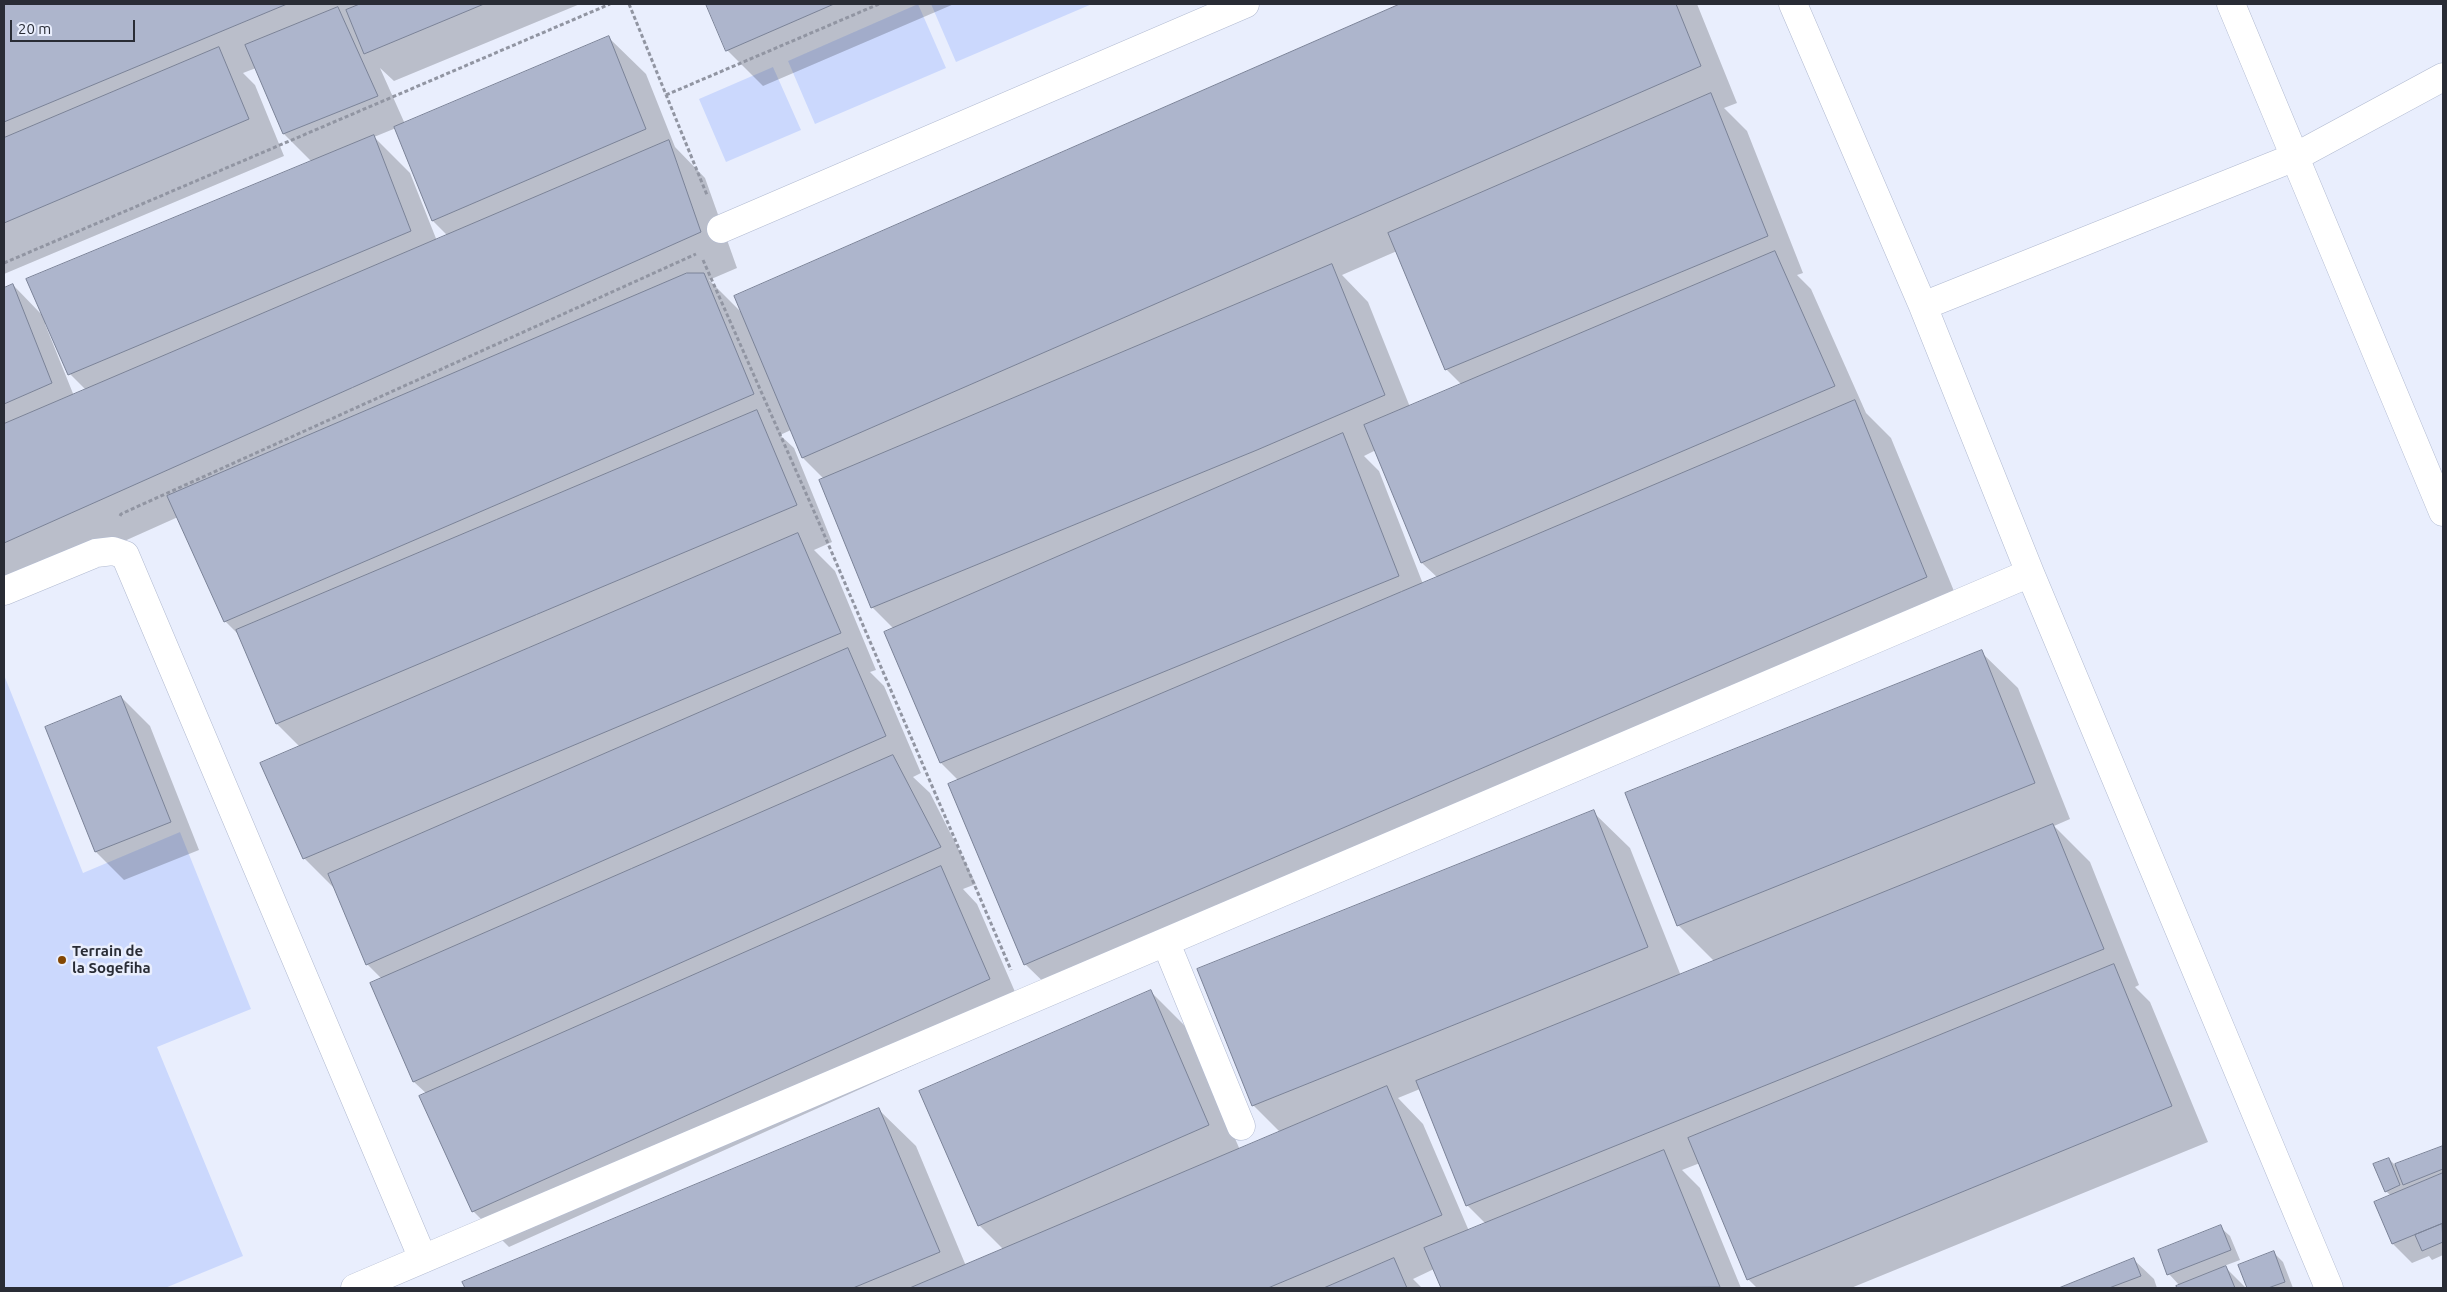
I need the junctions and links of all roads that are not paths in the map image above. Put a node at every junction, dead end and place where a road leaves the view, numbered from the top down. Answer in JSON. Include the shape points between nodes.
{"nodes":[{"id":1,"x":1245,"y":4,"type":"edge"},
{"id":2,"x":1793,"y":4,"type":"edge"},
{"id":3,"x":2231,"y":4,"type":"edge"},
{"id":4,"x":2443,"y":76,"type":"edge"},
{"id":5,"x":2295,"y":157,"type":"junction"},
{"id":6,"x":721,"y":228,"type":"road end"},
{"id":7,"x":1923,"y":306,"type":"junction"},
{"id":8,"x":2443,"y":512,"type":"edge"},
{"id":9,"x":2030,"y":573,"type":"junction"},
{"id":10,"x":4,"y":591,"type":"edge"},
{"id":11,"x":1166,"y":943,"type":"junction"},
{"id":12,"x":1241,"y":1126,"type":"dead end"},
{"id":13,"x":423,"y":1259,"type":"junction"},
{"id":14,"x":355,"y":1288,"type":"edge"},
{"id":15,"x":2329,"y":1288,"type":"edge"}],
"edges":[{"from":1,"to":6,"type":"street"},
{"from":2,"to":7,"type":"street"},
{"from":3,"to":5,"type":"street"},
{"from":4,"to":5,"type":"street"},
{"from":5,"to":7,"type":"street"},
{"from":5,"to":8,"type":"street"},
{"from":7,"to":9,"type":"street"},
{"from":9,"to":11,"type":"street"},
{"from":9,"to":15,"type":"street"},
{"from":10,"to":13,"type":"street","via":[[96,553],[113,551],[125,555]]},
{"from":11,"to":12,"type":"street"},
{"from":11,"to":13,"type":"street"},
{"from":13,"to":14,"type":"street"}]}
